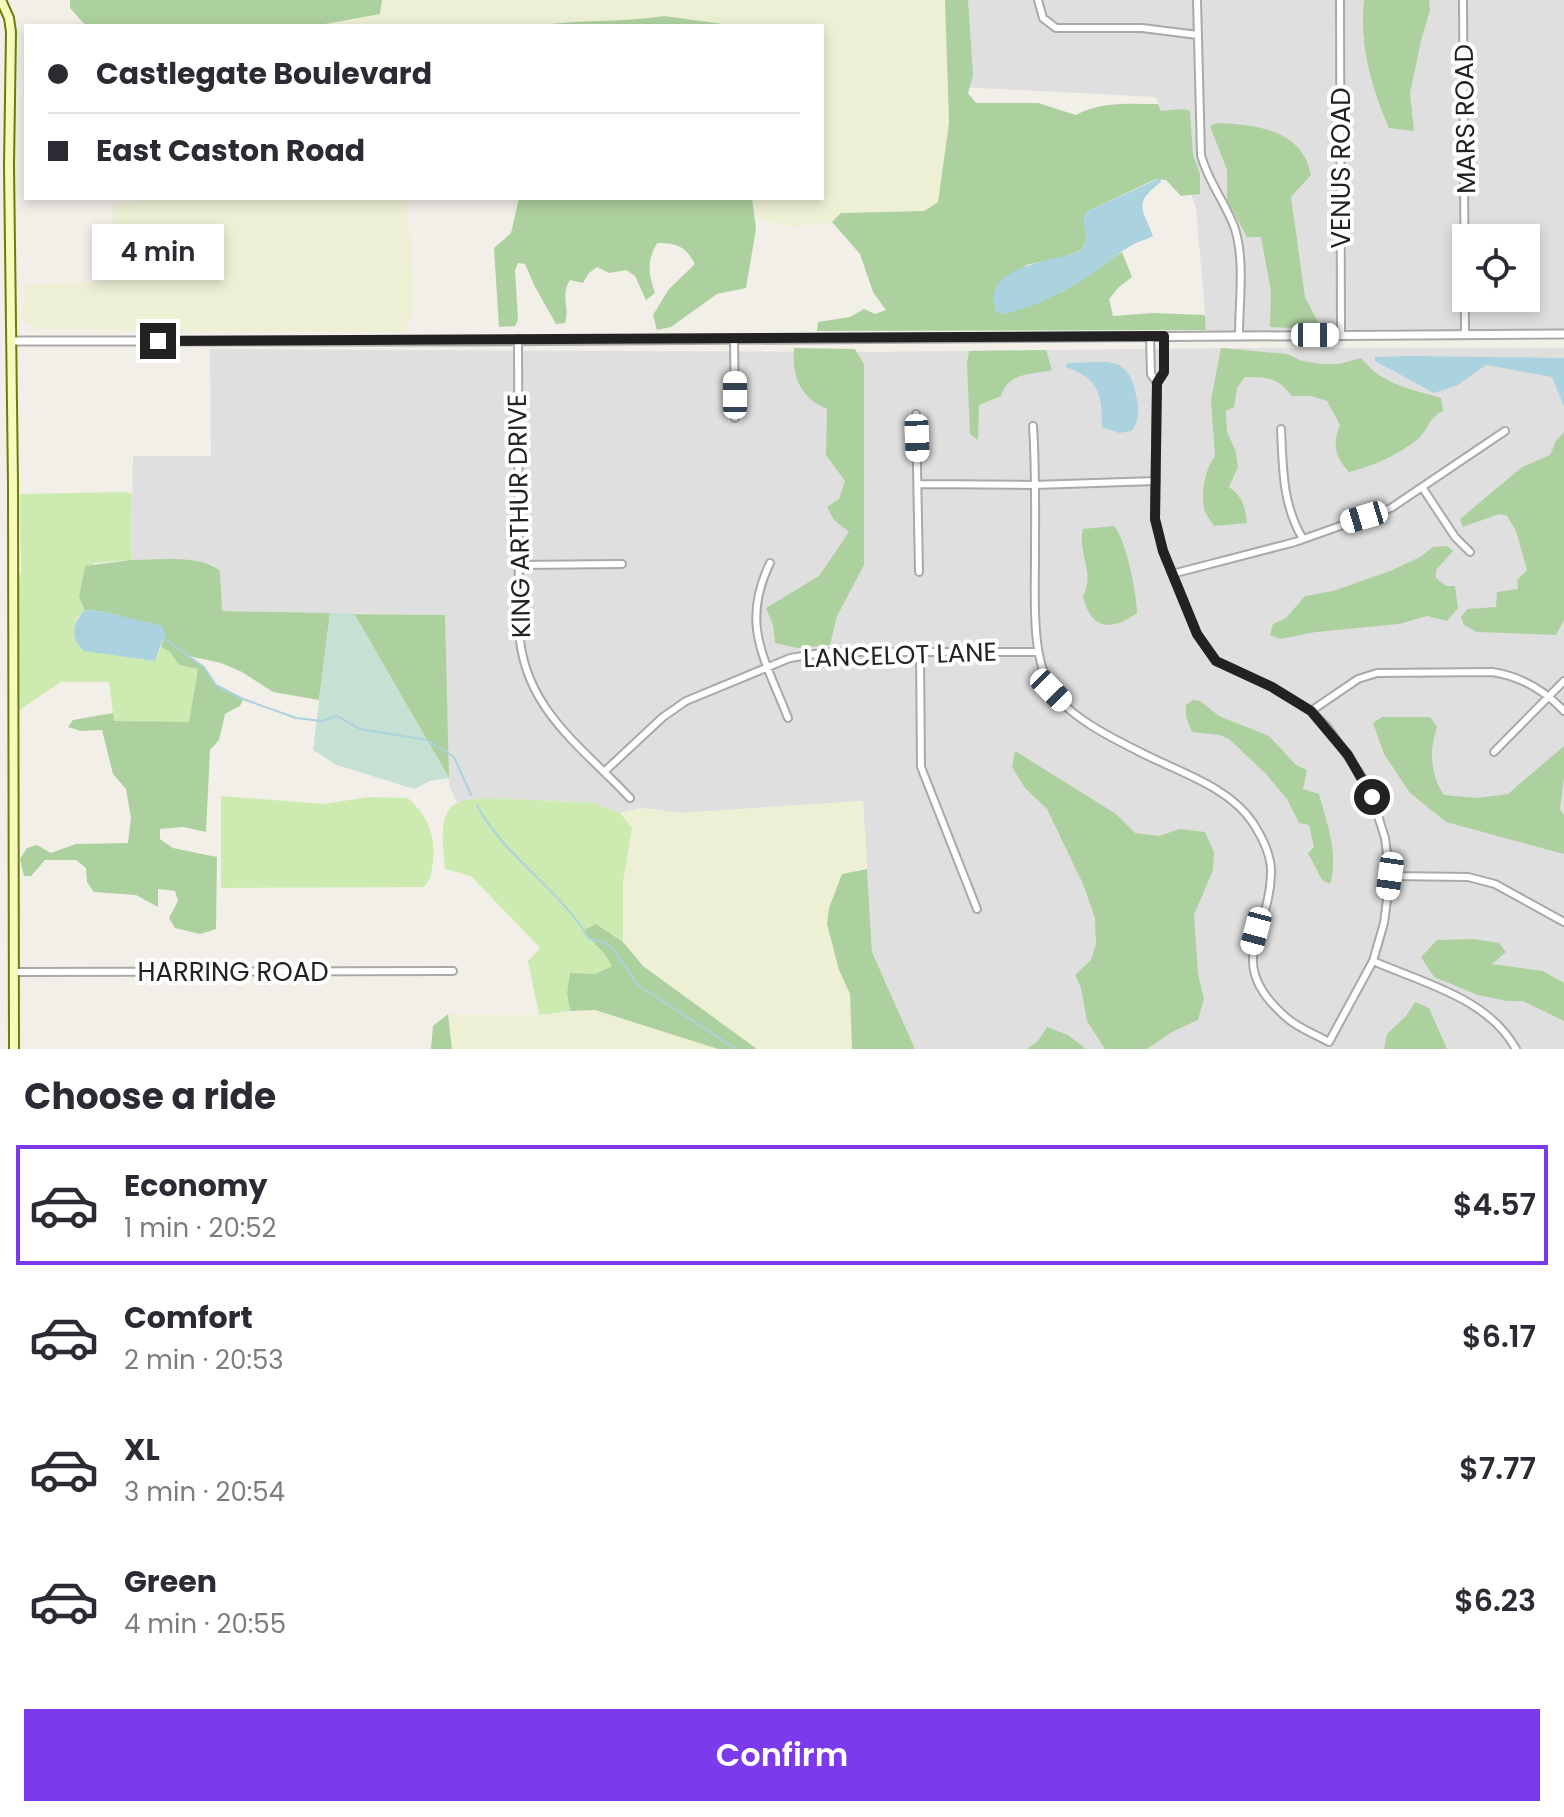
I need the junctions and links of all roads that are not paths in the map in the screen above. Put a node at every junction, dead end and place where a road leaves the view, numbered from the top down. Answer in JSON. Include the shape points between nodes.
{"nodes":[{"id":1,"x":1,"y":0,"type":"edge"},
{"id":2,"x":1038,"y":0,"type":"edge"},
{"id":3,"x":1197,"y":0,"type":"edge"},
{"id":4,"x":1340,"y":0,"type":"edge"},
{"id":5,"x":1463,"y":0,"type":"edge"},
{"id":6,"x":1198,"y":35,"type":"junction"},
{"id":7,"x":1465,"y":334,"type":"junction"},
{"id":8,"x":1564,"y":334,"type":"edge"},
{"id":9,"x":1239,"y":335,"type":"junction"},
{"id":10,"x":1341,"y":335,"type":"junction"},
{"id":11,"x":1150,"y":336,"type":"junction"},
{"id":12,"x":1164,"y":336,"type":"junction"},
{"id":13,"x":734,"y":338,"type":"junction"},
{"id":14,"x":518,"y":339,"type":"junction"},
{"id":15,"x":11,"y":341,"type":"junction"},
{"id":16,"x":1157,"y":383,"type":"junction"},
{"id":17,"x":916,"y":414,"type":"dead end"},
{"id":18,"x":735,"y":418,"type":"dead end"},
{"id":19,"x":1033,"y":426,"type":"dead end"},
{"id":20,"x":1281,"y":429,"type":"dead end"},
{"id":21,"x":1505,"y":431,"type":"dead end"},
{"id":22,"x":1156,"y":481,"type":"junction"},
{"id":23,"x":919,"y":484,"type":"junction"},
{"id":24,"x":1034,"y":485,"type":"junction"},
{"id":25,"x":1422,"y":487,"type":"junction"},
{"id":26,"x":1303,"y":539,"type":"junction"},
{"id":27,"x":1470,"y":552,"type":"dead end"},
{"id":28,"x":770,"y":563,"type":"dead end"},
{"id":29,"x":622,"y":564,"type":"dead end"},
{"id":30,"x":518,"y":565,"type":"junction"},
{"id":31,"x":919,"y":572,"type":"dead end"},
{"id":32,"x":1172,"y":574,"type":"junction"},
{"id":33,"x":920,"y":652,"type":"junction"},
{"id":34,"x":1038,"y":652,"type":"junction"},
{"id":35,"x":768,"y":667,"type":"junction"},
{"id":36,"x":1564,"y":681,"type":"edge"},
{"id":37,"x":1550,"y":696,"type":"junction"},
{"id":38,"x":1311,"y":711,"type":"junction"},
{"id":39,"x":1564,"y":711,"type":"edge"},
{"id":40,"x":788,"y":718,"type":"dead end"},
{"id":41,"x":1494,"y":752,"type":"dead end"},
{"id":42,"x":605,"y":771,"type":"junction"},
{"id":43,"x":630,"y":798,"type":"dead end"},
{"id":44,"x":1390,"y":876,"type":"junction"},
{"id":45,"x":977,"y":909,"type":"dead end"},
{"id":46,"x":1564,"y":922,"type":"edge"},
{"id":47,"x":1373,"y":961,"type":"junction"},
{"id":48,"x":453,"y":971,"type":"dead end"},
{"id":49,"x":13,"y":972,"type":"junction"},
{"id":50,"x":14,"y":1049,"type":"edge"},
{"id":51,"x":1516,"y":1049,"type":"edge"}],
"edges":[{"from":1,"to":15,"type":"main road","via":[[11,32]]},
{"from":2,"to":6,"type":"street","via":[[1043,18],[1056,28],[1142,28]]},
{"from":3,"to":6,"type":"street"},
{"from":4,"to":10,"type":"street","name":"VENUS ROAD"},
{"from":5,"to":7,"type":"street","name":"MARS ROAD"},
{"from":6,"to":9,"type":"street","via":[[1201,155],[1237,235]]},
{"from":7,"to":8,"type":"street"},
{"from":7,"to":10,"type":"street"},
{"from":9,"to":10,"type":"street"},
{"from":9,"to":12,"type":"street"},
{"from":11,"to":12,"type":"street"},
{"from":11,"to":13,"type":"street"},
{"from":11,"to":16,"type":"street","via":[[1151,374]]},
{"from":12,"to":16,"type":"street","via":[[1164,372]]},
{"from":13,"to":14,"type":"street"},
{"from":13,"to":18,"type":"street"},
{"from":14,"to":15,"type":"street"},
{"from":14,"to":30,"type":"street","name":"KING ARTHUR DRIVE"},
{"from":15,"to":49,"type":"main road"},
{"from":16,"to":22,"type":"street"},
{"from":17,"to":23,"type":"street"},
{"from":19,"to":24,"type":"street"},
{"from":20,"to":26,"type":"street","via":[[1286,498]]},
{"from":21,"to":25,"type":"street"},
{"from":22,"to":24,"type":"street"},
{"from":22,"to":32,"type":"street","via":[[1155,519]]},
{"from":23,"to":24,"type":"street"},
{"from":23,"to":31,"type":"street"},
{"from":24,"to":34,"type":"street"},
{"from":25,"to":26,"type":"street","via":[[1391,508]]},
{"from":25,"to":27,"type":"street"},
{"from":26,"to":32,"type":"street"},
{"from":28,"to":35,"type":"street","via":[[759,585],[755,614]]},
{"from":29,"to":30,"type":"street"},
{"from":30,"to":42,"type":"street","name":"KING ARTHUR DRIVE","via":[[520,648],[531,685],[549,713]]},
{"from":32,"to":38,"type":"street","via":[[1197,634],[1216,661]]},
{"from":33,"to":34,"type":"street","name":"LANCELOT LANE"},
{"from":33,"to":35,"type":"street","name":"LANCELOT LANE","via":[[818,653]]},
{"from":33,"to":45,"type":"street","via":[[921,767]]},
{"from":34,"to":47,"type":"street","via":[[1051,690],[1073,712],[1209,786],[1252,821],[1271,871],[1252,962],[1269,1001],[1289,1020],[1329,1042]]},
{"from":35,"to":40,"type":"street"},
{"from":35,"to":42,"type":"street","name":"LANCELOT LANE","via":[[677,706]]},
{"from":36,"to":37,"type":"street"},
{"from":37,"to":38,"type":"street","via":[[1492,672],[1377,673],[1358,679]]},
{"from":37,"to":39,"type":"street"},
{"from":37,"to":41,"type":"street"},
{"from":38,"to":44,"type":"street","via":[[1348,755],[1372,797]]},
{"from":42,"to":43,"type":"street","name":"KING ARTHUR DRIVE"},
{"from":44,"to":46,"type":"street","via":[[1468,877],[1495,884]]},
{"from":44,"to":47,"type":"street"},
{"from":47,"to":51,"type":"street","via":[[1476,1006],[1493,1018]]},
{"from":48,"to":49,"type":"street","name":"HARRING ROAD"},
{"from":49,"to":50,"type":"main road"}]}
